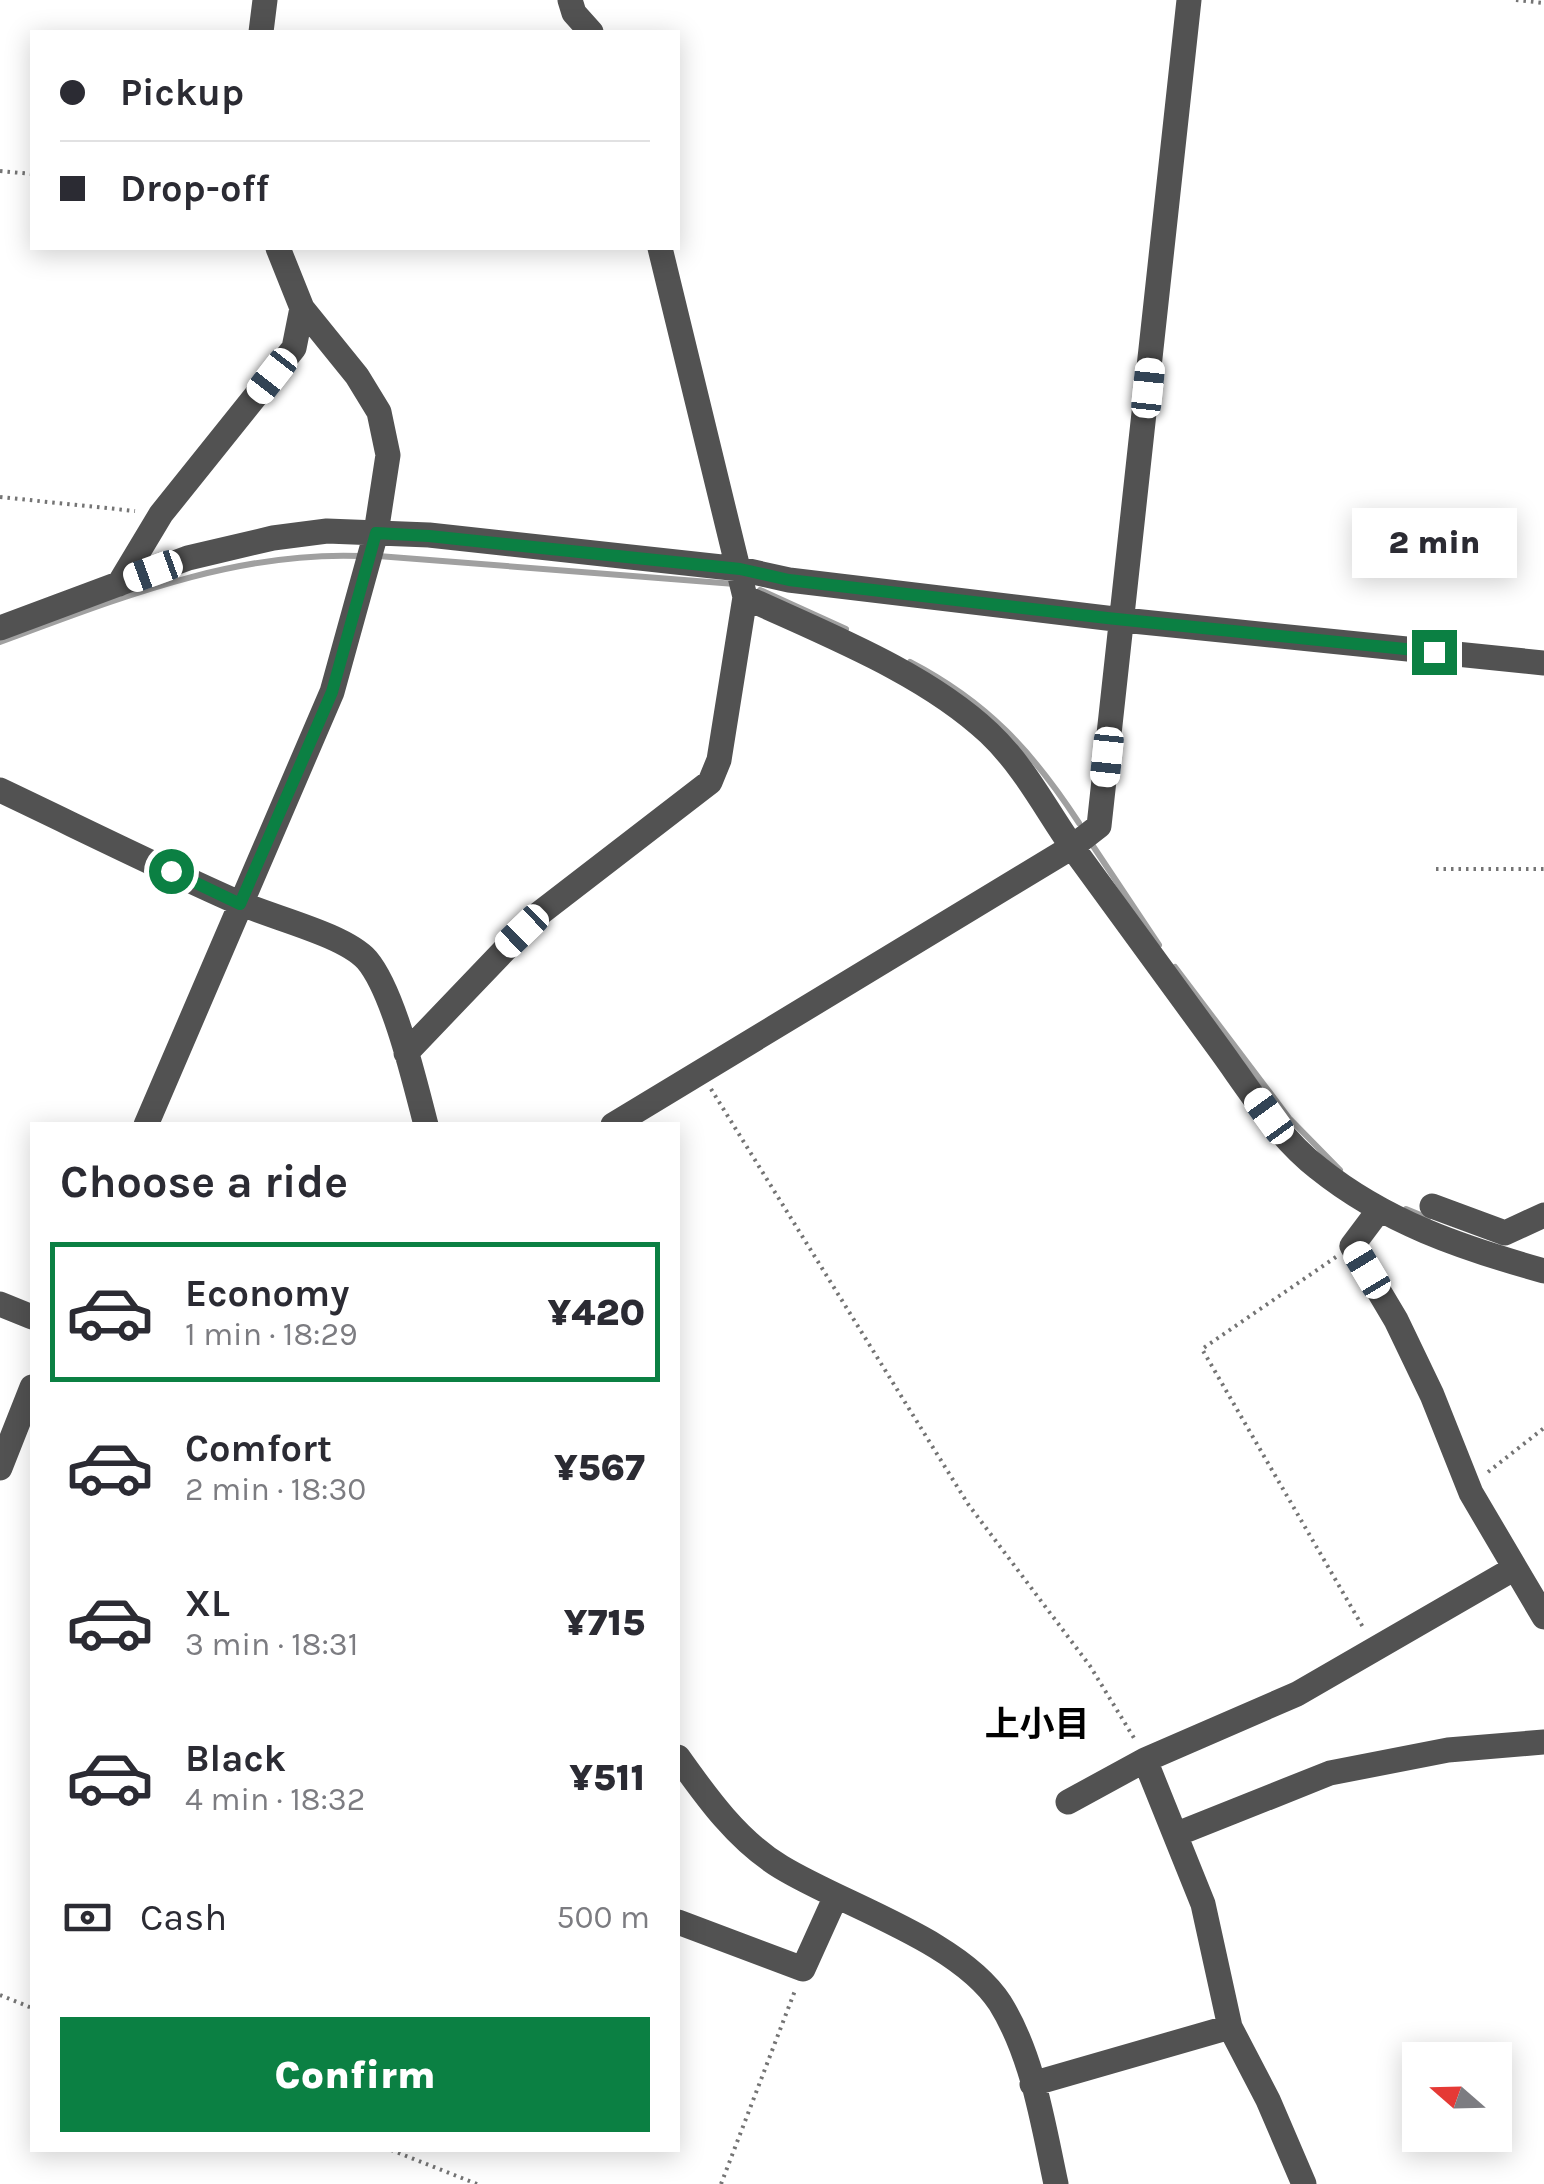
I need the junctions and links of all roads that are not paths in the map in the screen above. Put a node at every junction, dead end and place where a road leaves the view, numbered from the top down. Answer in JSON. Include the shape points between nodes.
{"nodes":[{"id":1,"x":265,"y":0,"type":"edge"},
{"id":2,"x":570,"y":0,"type":"edge"},
{"id":3,"x":1189,"y":0,"type":"edge"},
{"id":4,"x":261,"y":30,"type":"edge"},
{"id":5,"x":588,"y":30,"type":"edge"},
{"id":6,"x":279,"y":250,"type":"edge"},
{"id":7,"x":660,"y":250,"type":"edge"},
{"id":8,"x":302,"y":308,"type":"junction"},
{"id":9,"x":376,"y":533,"type":"junction"},
{"id":10,"x":740,"y":569,"type":"junction"},
{"id":11,"x":119,"y":584,"type":"junction"},
{"id":12,"x":745,"y":597,"type":"junction"},
{"id":13,"x":1123,"y":620,"type":"junction"},
{"id":14,"x":0,"y":628,"type":"edge"},
{"id":15,"x":1544,"y":663,"type":"edge"},
{"id":16,"x":0,"y":790,"type":"edge"},
{"id":17,"x":1072,"y":847,"type":"junction"},
{"id":18,"x":240,"y":904,"type":"junction"},
{"id":19,"x":406,"y":1053,"type":"junction"},
{"id":20,"x":147,"y":1122,"type":"edge"},
{"id":21,"x":425,"y":1122,"type":"edge"},
{"id":22,"x":618,"y":1122,"type":"edge"},
{"id":23,"x":1379,"y":1210,"type":"junction"},
{"id":24,"x":1544,"y":1215,"type":"edge"},
{"id":25,"x":1428,"y":1234,"type":"junction"},
{"id":26,"x":1544,"y":1271,"type":"edge"},
{"id":27,"x":0,"y":1304,"type":"edge"},
{"id":28,"x":30,"y":1316,"type":"edge"},
{"id":29,"x":30,"y":1392,"type":"edge"},
{"id":30,"x":0,"y":1468,"type":"edge"},
{"id":31,"x":1515,"y":1568,"type":"junction"},
{"id":32,"x":1544,"y":1616,"type":"edge"},
{"id":33,"x":1544,"y":1742,"type":"edge"},
{"id":34,"x":680,"y":1760,"type":"edge"},
{"id":35,"x":1146,"y":1760,"type":"junction"},
{"id":36,"x":1068,"y":1802,"type":"dead end"},
{"id":37,"x":1177,"y":1834,"type":"junction"},
{"id":38,"x":836,"y":1896,"type":"junction"},
{"id":39,"x":680,"y":1923,"type":"edge"},
{"id":40,"x":1230,"y":2027,"type":"junction"},
{"id":41,"x":1032,"y":2084,"type":"junction"},
{"id":42,"x":1056,"y":2184,"type":"edge"},
{"id":43,"x":1304,"y":2184,"type":"edge"}],
"edges":[{"from":1,"to":4,"type":"street"},
{"from":2,"to":5,"type":"street"},
{"from":3,"to":13,"type":"street"},
{"from":6,"to":8,"type":"street"},
{"from":7,"to":10,"type":"street"},
{"from":8,"to":9,"type":"street","via":[[379,412],[388,455]]},
{"from":8,"to":11,"type":"street","via":[[294,348],[161,514]]},
{"from":9,"to":10,"type":"street"},
{"from":9,"to":11,"type":"street","via":[[273,538],[188,558]]},
{"from":9,"to":18,"type":"street","via":[[332,692]]},
{"from":10,"to":12,"type":"street"},
{"from":10,"to":13,"type":"street"},
{"from":11,"to":14,"type":"street"},
{"from":12,"to":17,"type":"street","via":[[938,693],[988,731],[1022,767]]},
{"from":12,"to":19,"type":"street","via":[[720,760],[710,782],[540,913]]},
{"from":13,"to":15,"type":"street"},
{"from":13,"to":17,"type":"street","via":[[1099,826]]},
{"from":16,"to":18,"type":"street"},
{"from":17,"to":22,"type":"street"},
{"from":17,"to":23,"type":"street","via":[[1269,1116],[1315,1166]]},
{"from":18,"to":19,"type":"street","via":[[365,957]]},
{"from":18,"to":20,"type":"street"},
{"from":19,"to":21,"type":"street"},
{"from":23,"to":25,"type":"street"},
{"from":23,"to":31,"type":"street","via":[[1352,1246],[1404,1335],[1468,1487]]},
{"from":24,"to":25,"type":"street","via":[[1505,1233],[1440,1209]]},
{"from":25,"to":26,"type":"street"},
{"from":27,"to":28,"type":"street"},
{"from":29,"to":30,"type":"street"},
{"from":31,"to":32,"type":"street"},
{"from":31,"to":35,"type":"street","via":[[1297,1694]]},
{"from":33,"to":37,"type":"street","via":[[1448,1750],[1330,1773]]},
{"from":34,"to":38,"type":"street","via":[[751,1844]]},
{"from":35,"to":36,"type":"street"},
{"from":35,"to":37,"type":"street"},
{"from":37,"to":40,"type":"street","via":[[1203,1904]]},
{"from":38,"to":39,"type":"street","via":[[803,1969]]},
{"from":38,"to":41,"type":"street","via":[[973,1973],[999,2001]]},
{"from":40,"to":41,"type":"street"},
{"from":40,"to":43,"type":"street"},
{"from":41,"to":42,"type":"street"}]}
